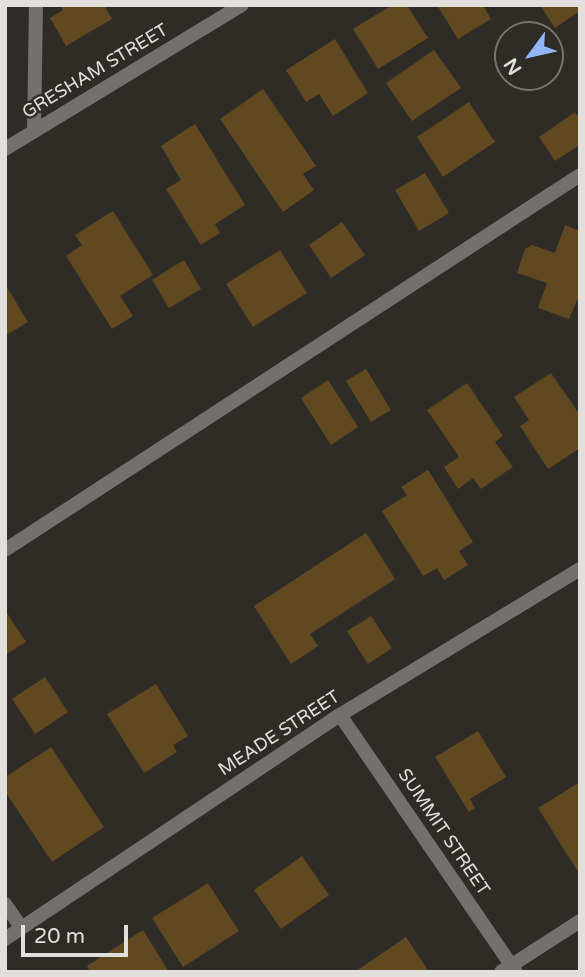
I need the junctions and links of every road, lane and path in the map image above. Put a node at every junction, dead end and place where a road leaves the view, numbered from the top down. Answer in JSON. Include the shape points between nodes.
{"nodes":[{"id":1,"x":36,"y":5,"type":"edge"},
{"id":2,"x":242,"y":5,"type":"edge"},
{"id":3,"x":34,"y":131,"type":"junction"},
{"id":4,"x":5,"y":149,"type":"edge"},
{"id":5,"x":580,"y":176,"type":"edge"},
{"id":6,"x":5,"y":550,"type":"edge"},
{"id":7,"x":580,"y":569,"type":"edge"},
{"id":8,"x":340,"y":715,"type":"junction"},
{"id":9,"x":5,"y":904,"type":"edge"},
{"id":10,"x":580,"y":921,"type":"edge"},
{"id":11,"x":21,"y":927,"type":"junction"},
{"id":12,"x":5,"y":939,"type":"edge"},
{"id":13,"x":510,"y":970,"type":"edge"}],
"edges":[{"from":1,"to":3,"type":"street"},
{"from":2,"to":3,"type":"street","name":"GRESHAM STREET"},
{"from":3,"to":4,"type":"street","name":"GRESHAM STREET"},
{"from":5,"to":6,"type":"street"},
{"from":7,"to":8,"type":"street","name":"MEADE STREET"},
{"from":8,"to":11,"type":"street","name":"MEADE STREET"},
{"from":8,"to":13,"type":"street","name":"SUMMIT STREET"},
{"from":9,"to":11,"type":"street"},
{"from":10,"to":13,"type":"street"},
{"from":11,"to":12,"type":"street","name":"MEADE STREET"}]}
